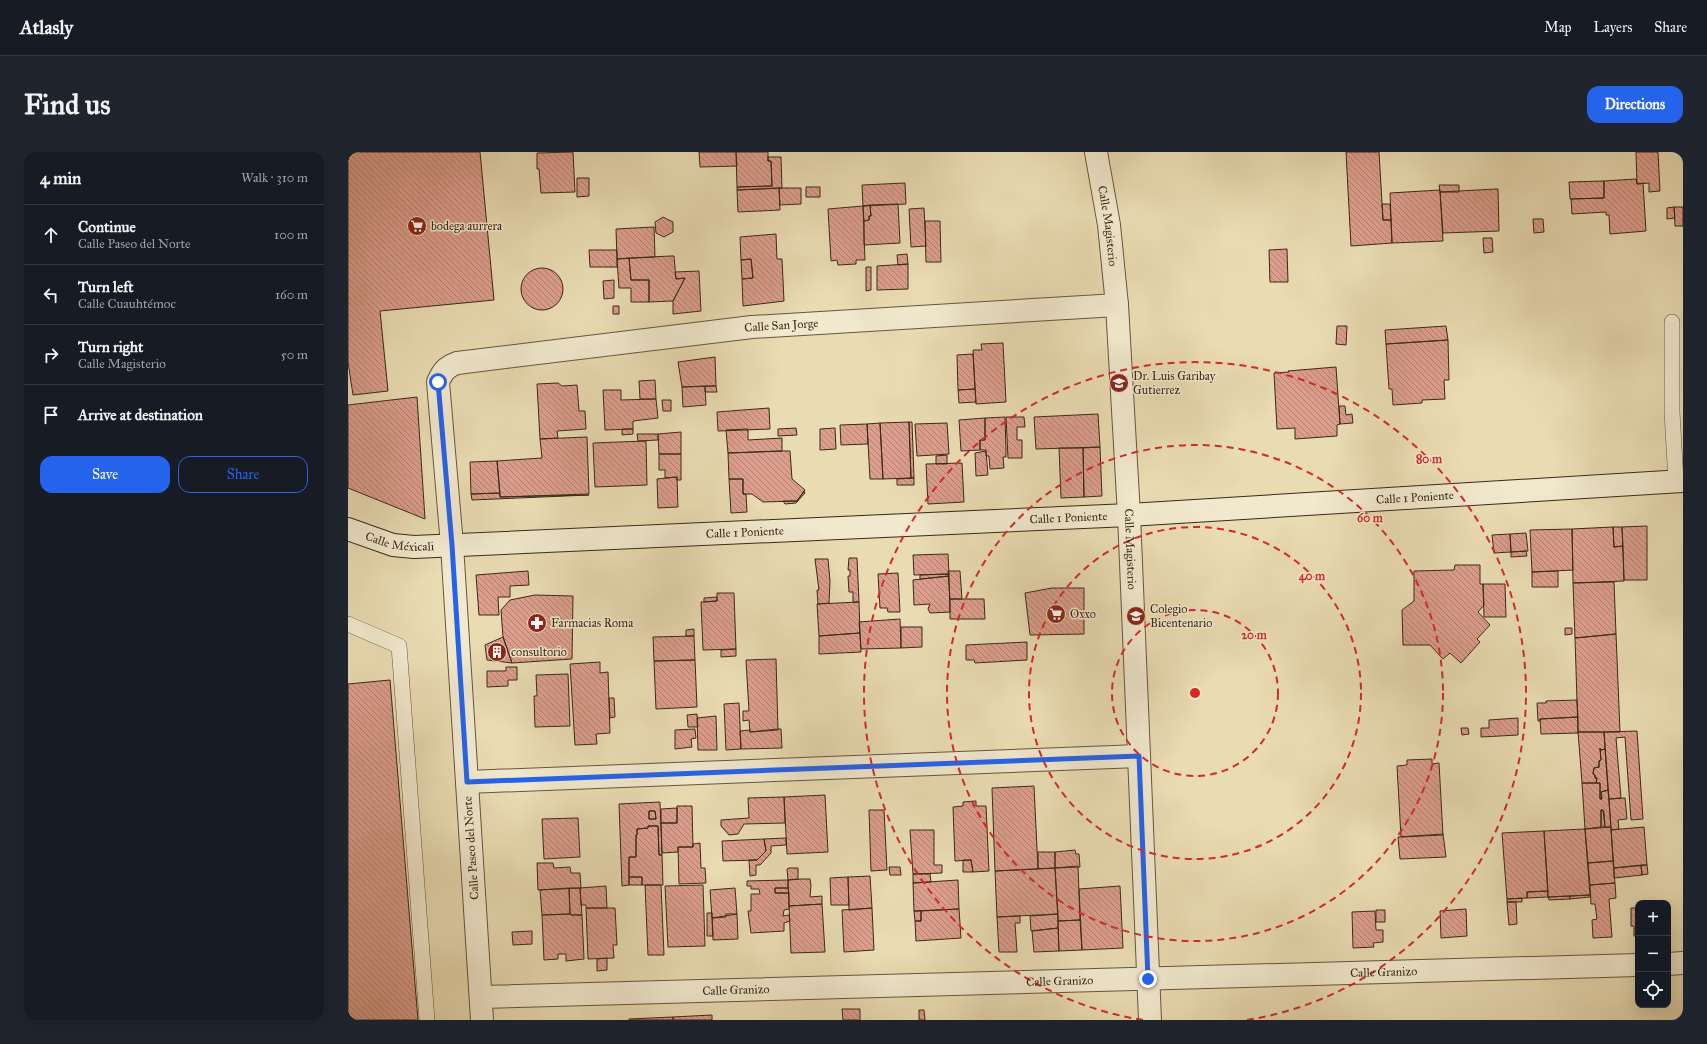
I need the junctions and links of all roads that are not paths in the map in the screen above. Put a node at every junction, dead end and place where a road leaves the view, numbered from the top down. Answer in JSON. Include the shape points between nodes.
{"nodes":[{"id":1,"x":1096,"y":152,"type":"edge"},
{"id":2,"x":1117,"y":305,"type":"junction"},
{"id":3,"x":1672,"y":322,"type":"dead end"},
{"id":4,"x":447,"y":367,"type":"joint"},
{"id":5,"x":1679,"y":481,"type":"edge"},
{"id":6,"x":1129,"y":515,"type":"junction"},
{"id":7,"x":348,"y":529,"type":"edge"},
{"id":8,"x":452,"y":545,"type":"junction"},
{"id":9,"x":348,"y":624,"type":"edge"},
{"id":10,"x":1139,"y":756,"type":"junction"},
{"id":11,"x":467,"y":782,"type":"junction"},
{"id":12,"x":1683,"y":963,"type":"edge"},
{"id":13,"x":1671,"y":964,"type":"edge"},
{"id":14,"x":1635,"y":965,"type":"edge"},
{"id":15,"x":1148,"y":979,"type":"junction"},
{"id":16,"x":481,"y":997,"type":"junction"},
{"id":17,"x":427,"y":1020,"type":"edge"},
{"id":18,"x":482,"y":1020,"type":"edge"},
{"id":19,"x":1150,"y":1020,"type":"edge"}],
"edges":[{"from":1,"to":2,"type":"street","name":"Calle Magisterio","via":[[1109,225]]},
{"from":2,"to":4,"type":"street","name":"Calle San Jorge","via":[[801,323],[457,363]]},
{"from":2,"to":6,"type":"street","name":"Calle Magisterio"},
{"from":3,"to":5,"type":"lane","via":[[1672,412]]},
{"from":4,"to":8,"type":"street","name":"Calle Paseo del Norte","via":[[438,382]]},
{"from":5,"to":6,"type":"street","name":"Calle 1 Poniente"},
{"from":6,"to":8,"type":"street","name":"Calle 1 Poniente"},
{"from":6,"to":10,"type":"street","name":"Calle Magisterio"},
{"from":7,"to":8,"type":"street","name":"Calle Méxicali","via":[[393,545],[414,548]]},
{"from":8,"to":11,"type":"street","name":"Calle Paseo del Norte"},
{"from":9,"to":17,"type":"lane","via":[[399,646]]},
{"from":10,"to":11,"type":"street"},
{"from":10,"to":15,"type":"street","name":"Calle Magisterio"},
{"from":11,"to":16,"type":"street","name":"Calle Paseo del Norte"},
{"from":12,"to":13,"type":"street"},
{"from":14,"to":15,"type":"street","name":"Calle Granizo"},
{"from":15,"to":16,"type":"street","name":"Calle Granizo"},
{"from":15,"to":19,"type":"street","name":"Calle Magisterio"},
{"from":16,"to":18,"type":"street","name":"Calle Paseo del Norte"}]}
